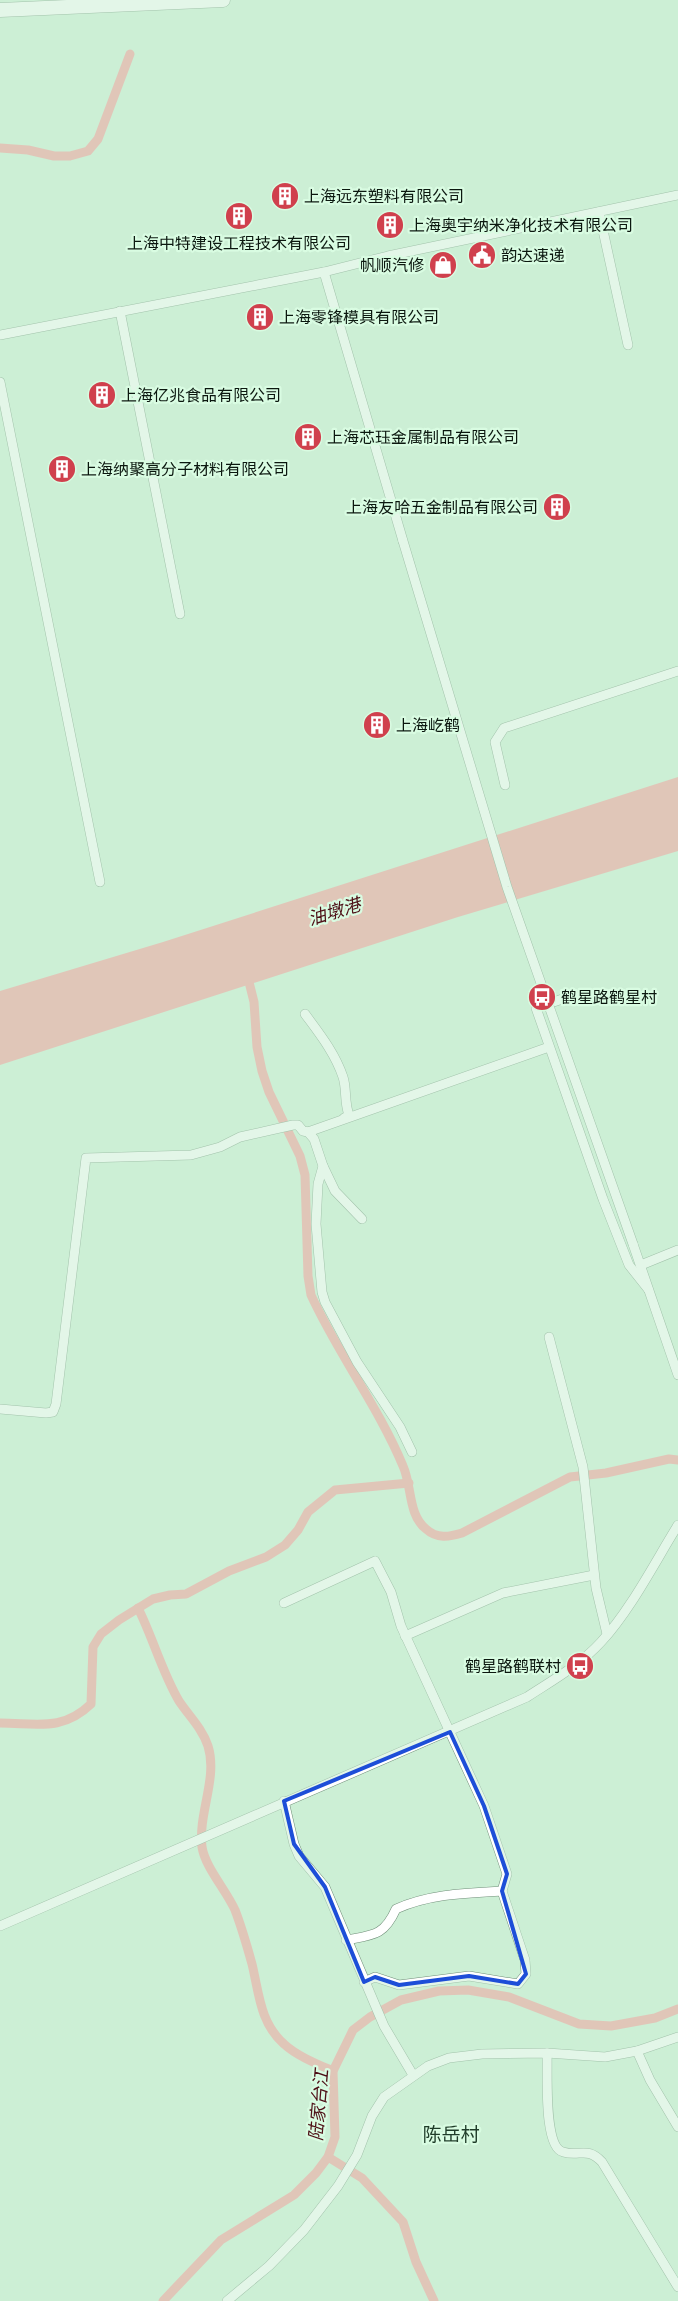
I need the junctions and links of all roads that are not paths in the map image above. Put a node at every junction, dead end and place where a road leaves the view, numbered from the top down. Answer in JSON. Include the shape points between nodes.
{"nodes":[{"id":1,"x":223,"y":0,"type":"edge"},
{"id":2,"x":0,"y":10,"type":"edge"},
{"id":3,"x":678,"y":195,"type":"edge"},
{"id":4,"x":599,"y":212,"type":"junction"},
{"id":5,"x":324,"y":272,"type":"junction"},
{"id":6,"x":120,"y":312,"type":"junction"},
{"id":7,"x":0,"y":335,"type":"edge"},
{"id":8,"x":628,"y":345,"type":"dead end"},
{"id":9,"x":0,"y":382,"type":"edge"},
{"id":10,"x":180,"y":614,"type":"dead end"},
{"id":11,"x":678,"y":671,"type":"edge"},
{"id":12,"x":505,"y":785,"type":"dead end"},
{"id":13,"x":100,"y":882,"type":"dead end"},
{"id":14,"x":574,"y":995,"type":"dead end"},
{"id":15,"x":305,"y":1014,"type":"dead end"},
{"id":16,"x":549,"y":1047,"type":"junction"},
{"id":17,"x":344,"y":1118,"type":"junction"},
{"id":18,"x":308,"y":1132,"type":"junction"},
{"id":19,"x":323,"y":1166,"type":"junction"},
{"id":20,"x":362,"y":1219,"type":"dead end"},
{"id":21,"x":678,"y":1250,"type":"edge"},
{"id":22,"x":640,"y":1265,"type":"junction"},
{"id":23,"x":648,"y":1289,"type":"junction"},
{"id":24,"x":549,"y":1337,"type":"dead end"},
{"id":25,"x":678,"y":1375,"type":"edge"},
{"id":26,"x":0,"y":1410,"type":"edge"},
{"id":27,"x":412,"y":1452,"type":"dead end"},
{"id":28,"x":678,"y":1525,"type":"edge"},
{"id":29,"x":594,"y":1575,"type":"junction"},
{"id":30,"x":284,"y":1603,"type":"dead end"},
{"id":31,"x":607,"y":1634,"type":"junction"},
{"id":32,"x":406,"y":1636,"type":"junction"},
{"id":33,"x":450,"y":1732,"type":"junction"},
{"id":34,"x":284,"y":1801,"type":"junction"},
{"id":35,"x":502,"y":1891,"type":"junction"},
{"id":36,"x":0,"y":1926,"type":"edge"},
{"id":37,"x":346,"y":1940,"type":"junction"},
{"id":38,"x":364,"y":1982,"type":"junction"},
{"id":39,"x":678,"y":2037,"type":"edge"},
{"id":40,"x":637,"y":2051,"type":"junction"},
{"id":41,"x":547,"y":2054,"type":"junction"},
{"id":42,"x":413,"y":2075,"type":"junction"},
{"id":43,"x":678,"y":2127,"type":"edge"},
{"id":44,"x":678,"y":2287,"type":"edge"},
{"id":45,"x":226,"y":2301,"type":"edge"}],
"edges":[{"from":1,"to":2,"type":"highway"},
{"from":3,"to":4,"type":"street"},
{"from":4,"to":5,"type":"street"},
{"from":4,"to":8,"type":"street"},
{"from":5,"to":6,"type":"street"},
{"from":5,"to":22,"type":"street","bridge":true,"via":[[507,887]]},
{"from":6,"to":7,"type":"street"},
{"from":6,"to":10,"type":"street"},
{"from":9,"to":13,"type":"street"},
{"from":11,"to":12,"type":"street","via":[[504,728],[495,742]]},
{"from":14,"to":16,"type":"street","via":[[536,1008]]},
{"from":15,"to":17,"type":"street","via":[[343,1076],[349,1115]]},
{"from":16,"to":17,"type":"street"},
{"from":16,"to":23,"type":"street","via":[[629,1265]]},
{"from":17,"to":18,"type":"street"},
{"from":18,"to":19,"type":"street","via":[[314,1139]]},
{"from":18,"to":26,"type":"street","via":[[293,1125],[240,1137],[191,1155],[86,1158],[56,1404],[53,1412],[46,1413]]},
{"from":19,"to":20,"type":"street","via":[[335,1191]]},
{"from":19,"to":27,"type":"street","via":[[318,1184],[316,1224],[324,1302]]},
{"from":21,"to":22,"type":"street"},
{"from":22,"to":23,"type":"street"},
{"from":23,"to":25,"type":"street"},
{"from":24,"to":29,"type":"street","via":[[587,1484]]},
{"from":28,"to":31,"type":"street"},
{"from":29,"to":31,"type":"street"},
{"from":29,"to":32,"type":"street","via":[[504,1593]]},
{"from":30,"to":32,"type":"street","via":[[374,1561],[391,1592]]},
{"from":31,"to":33,"type":"street","via":[[579,1662],[527,1697]]},
{"from":32,"to":33,"type":"street"},
{"from":33,"to":34,"type":"street"},
{"from":33,"to":35,"type":"street","via":[[484,1806],[507,1874]]},
{"from":34,"to":36,"type":"street","via":[[184,1848]]},
{"from":34,"to":37,"type":"street","via":[[299,1856],[325,1887]]},
{"from":35,"to":37,"type":"street","via":[[466,1893],[410,1903],[396,1909],[389,1925],[371,1936]]},
{"from":35,"to":38,"type":"street","via":[[525,1960],[526,1974],[518,1984],[469,1976],[399,1985],[375,1977]]},
{"from":37,"to":38,"type":"street"},
{"from":38,"to":42,"type":"street","via":[[384,2026]]},
{"from":39,"to":40,"type":"street"},
{"from":40,"to":41,"type":"street","via":[[592,2058]]},
{"from":40,"to":43,"type":"street"},
{"from":41,"to":42,"type":"street","via":[[464,2056],[436,2062]]},
{"from":41,"to":44,"type":"street","via":[[549,2124],[554,2144],[563,2152],[590,2152],[602,2162]]},
{"from":42,"to":45,"type":"street","via":[[384,2097],[372,2116],[357,2155],[304,2230],[269,2266]]}]}
